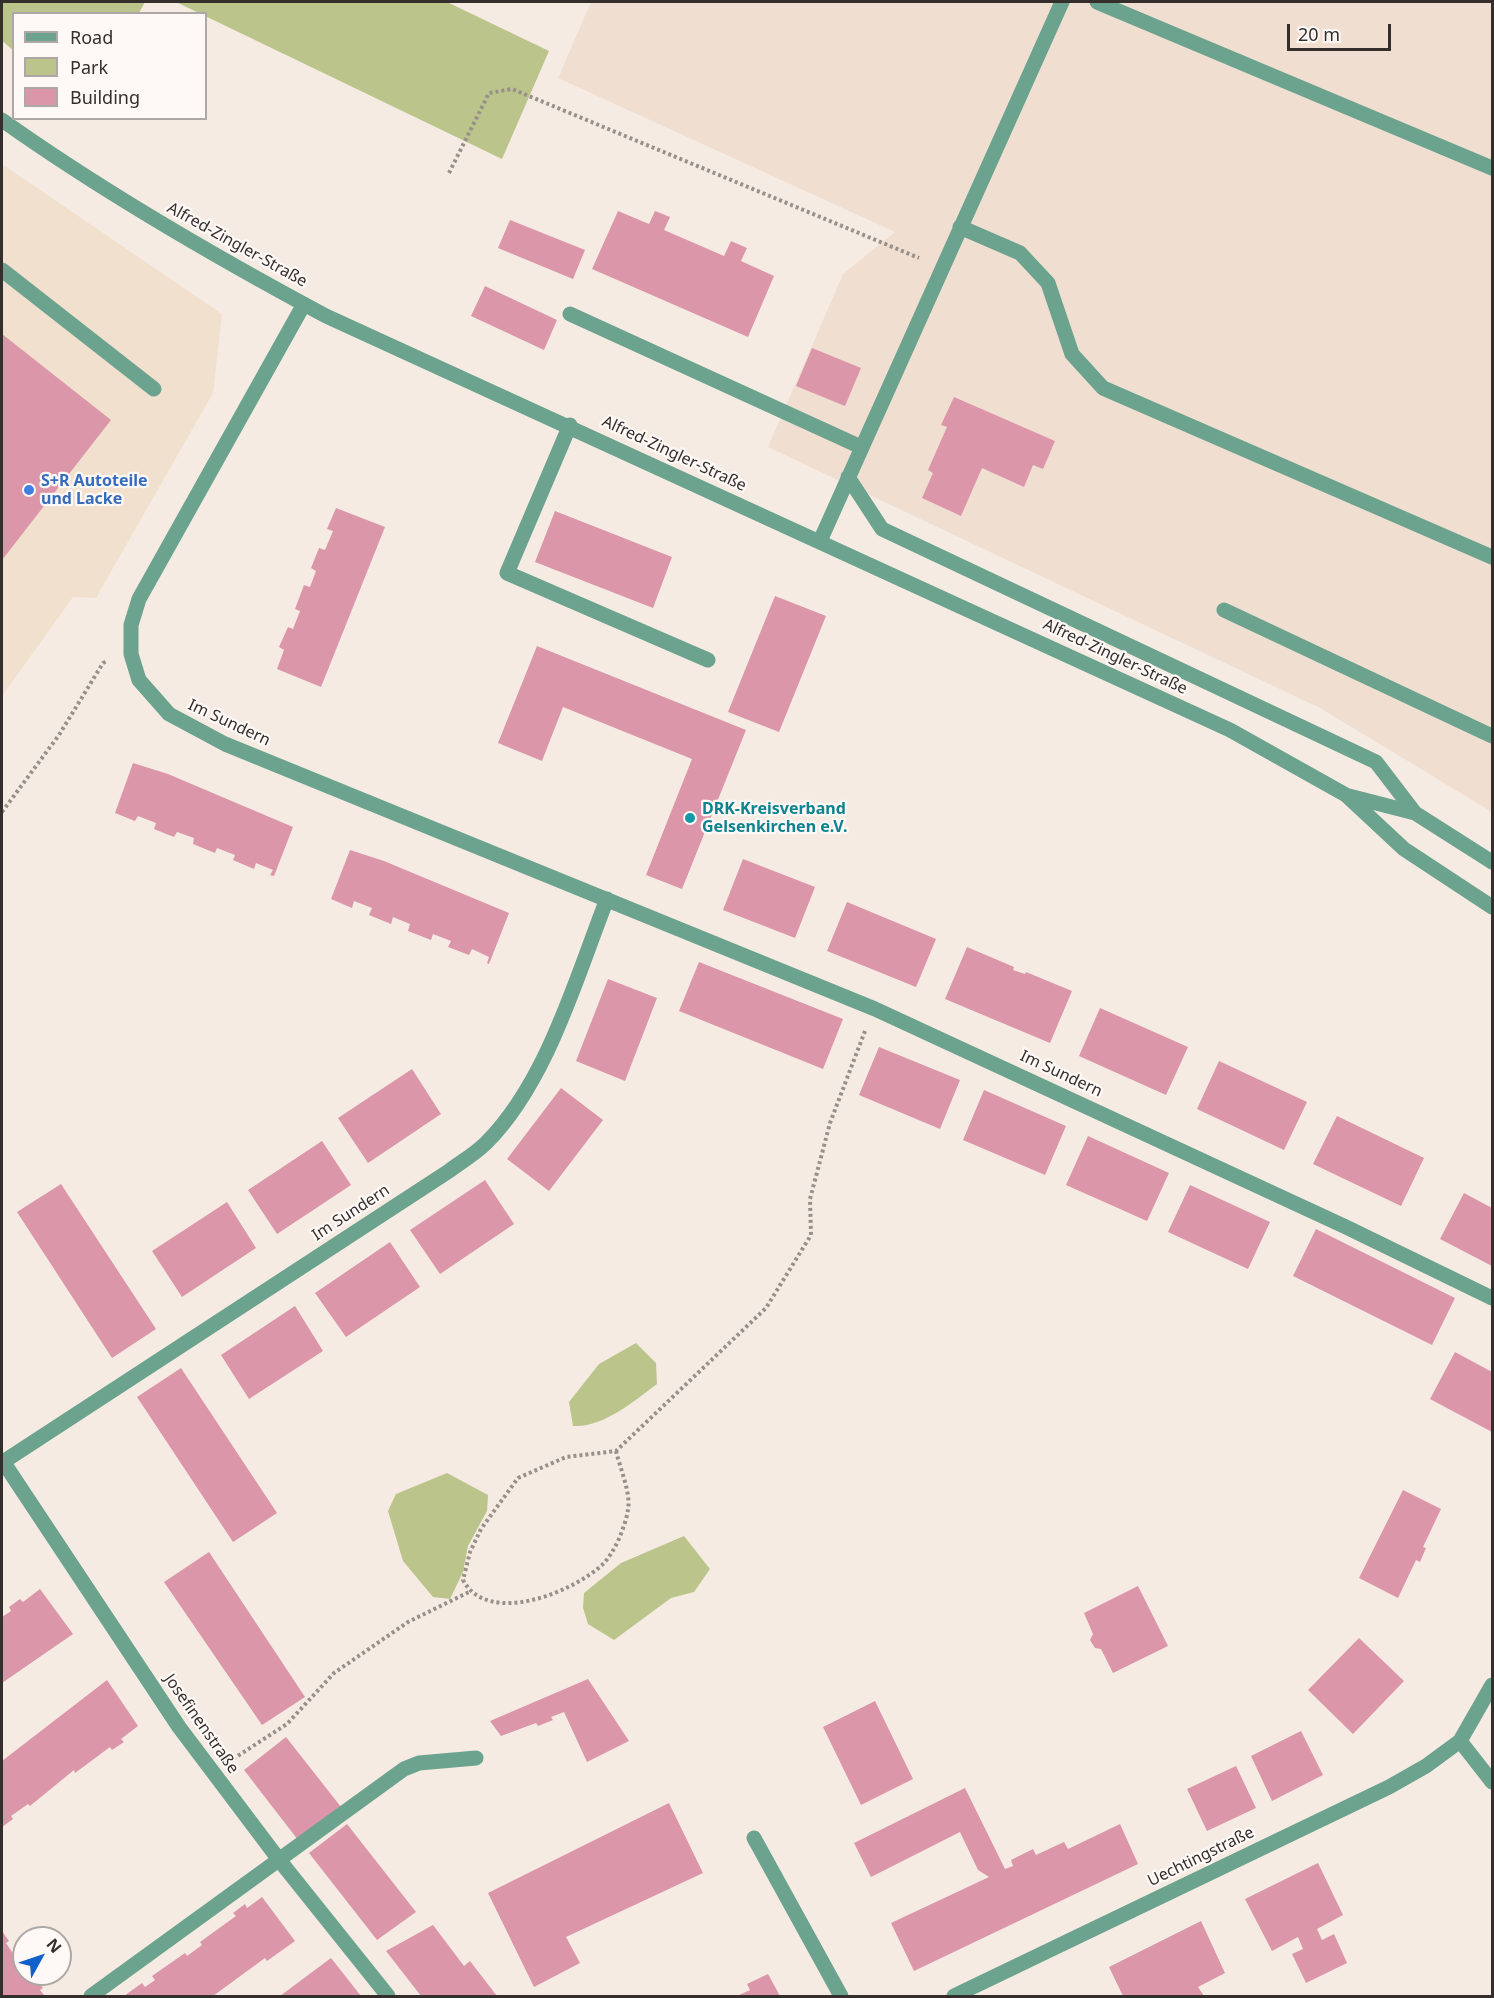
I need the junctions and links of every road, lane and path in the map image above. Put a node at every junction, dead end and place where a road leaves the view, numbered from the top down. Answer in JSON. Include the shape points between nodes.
{"nodes":[{"id":1,"x":1062,"y":2,"type":"edge"},
{"id":2,"x":1097,"y":2,"type":"edge"},
{"id":3,"x":2,"y":120,"type":"edge"},
{"id":4,"x":1492,"y":168,"type":"edge"},
{"id":5,"x":449,"y":173,"type":"dead end"},
{"id":6,"x":960,"y":227,"type":"junction"},
{"id":7,"x":942,"y":267,"type":"junction"},
{"id":8,"x":2,"y":270,"type":"edge"},
{"id":9,"x":304,"y":304,"type":"junction"},
{"id":10,"x":570,"y":314,"type":"dead end"},
{"id":11,"x":154,"y":389,"type":"dead end"},
{"id":12,"x":570,"y":425,"type":"junction"},
{"id":13,"x":861,"y":447,"type":"junction"},
{"id":14,"x":848,"y":477,"type":"junction"},
{"id":15,"x":820,"y":541,"type":"junction"},
{"id":16,"x":1492,"y":557,"type":"edge"},
{"id":17,"x":1224,"y":610,"type":"dead end"},
{"id":18,"x":131,"y":654,"type":"junction"},
{"id":19,"x":708,"y":660,"type":"dead end"},
{"id":20,"x":1492,"y":736,"type":"edge"},
{"id":21,"x":1346,"y":795,"type":"junction"},
{"id":22,"x":2,"y":812,"type":"edge"},
{"id":23,"x":1414,"y":813,"type":"junction"},
{"id":24,"x":1492,"y":862,"type":"edge"},
{"id":25,"x":607,"y":898,"type":"junction"},
{"id":26,"x":1492,"y":907,"type":"edge"},
{"id":27,"x":875,"y":1009,"type":"junction"},
{"id":28,"x":1492,"y":1298,"type":"edge"},
{"id":29,"x":616,"y":1451,"type":"junction"},
{"id":30,"x":2,"y":1461,"type":"edge"},
{"id":31,"x":471,"y":1591,"type":"junction"},
{"id":32,"x":1492,"y":1684,"type":"edge"},
{"id":33,"x":1460,"y":1741,"type":"junction"},
{"id":34,"x":476,"y":1758,"type":"dead end"},
{"id":35,"x":213,"y":1772,"type":"junction"},
{"id":36,"x":1492,"y":1782,"type":"edge"},
{"id":37,"x":754,"y":1838,"type":"dead end"},
{"id":38,"x":280,"y":1861,"type":"junction"},
{"id":39,"x":91,"y":1996,"type":"edge"},
{"id":40,"x":388,"y":1996,"type":"edge"},
{"id":41,"x":841,"y":1996,"type":"edge"},
{"id":42,"x":954,"y":1996,"type":"edge"}],
"edges":[{"from":1,"to":6,"type":"street"},
{"from":2,"to":4,"type":"street"},
{"from":3,"to":9,"type":"street","name":"Alfred-Zingler-Straße","via":[[75,172],[233,267]]},
{"from":5,"to":7,"type":"path","via":[[489,93],[512,89]]},
{"from":6,"to":7,"type":"street"},
{"from":6,"to":16,"type":"street","via":[[1020,253],[1048,283],[1072,354],[1103,388]]},
{"from":7,"to":13,"type":"street"},
{"from":8,"to":11,"type":"street"},
{"from":9,"to":12,"type":"street","name":"Alfred-Zingler-Straße"},
{"from":9,"to":18,"type":"street","name":"Im Sundern","via":[[139,599],[131,625]]},
{"from":10,"to":13,"type":"street"},
{"from":12,"to":15,"type":"street","name":"Alfred-Zingler-Straße"},
{"from":12,"to":19,"type":"street","via":[[507,573]]},
{"from":13,"to":14,"type":"street"},
{"from":14,"to":15,"type":"street"},
{"from":14,"to":23,"type":"street","via":[[882,529],[1376,762]]},
{"from":15,"to":21,"type":"street","name":"Alfred-Zingler-Straße","via":[[1230,730]]},
{"from":17,"to":20,"type":"street"},
{"from":18,"to":22,"type":"path","via":[[103,663],[59,735]]},
{"from":18,"to":25,"type":"street","name":"Im Sundern","via":[[139,680],[169,714],[225,744]]},
{"from":21,"to":23,"type":"street","name":"Alfred-Zingler-Straße"},
{"from":21,"to":26,"type":"street","name":"Alfred-Zingler-Straße","via":[[1404,849]]},
{"from":23,"to":24,"type":"street","name":"Alfred-Zingler-Straße"},
{"from":25,"to":27,"type":"street","name":"Im Sundern"},
{"from":25,"to":30,"type":"street","name":"Im Sundern","via":[[538,1072],[485,1144]]},
{"from":27,"to":28,"type":"street","name":"Im Sundern"},
{"from":27,"to":29,"type":"path","via":[[830,1123],[810,1199],[811,1235],[766,1308]]},
{"from":29,"to":31,"type":"path","via":[[566,1457],[518,1478],[481,1529],[470,1552],[463,1580]]},
{"from":29,"to":31,"type":"path","via":[[629,1506],[603,1564],[562,1590],[533,1601],[500,1603]]},
{"from":30,"to":35,"type":"street","name":"Josefinenstraße"},
{"from":31,"to":35,"type":"path","via":[[408,1622],[334,1673],[287,1724]]},
{"from":32,"to":33,"type":"street","name":"Uechtingstraße"},
{"from":33,"to":36,"type":"street"},
{"from":33,"to":42,"type":"street","name":"Uechtingstraße","via":[[1389,1786]]},
{"from":34,"to":38,"type":"street","via":[[419,1763],[404,1769]]},
{"from":35,"to":38,"type":"street","name":"Josefinenstraße"},
{"from":37,"to":41,"type":"street"},
{"from":38,"to":39,"type":"street"},
{"from":38,"to":40,"type":"street","name":"Josefinenstraße"}]}
